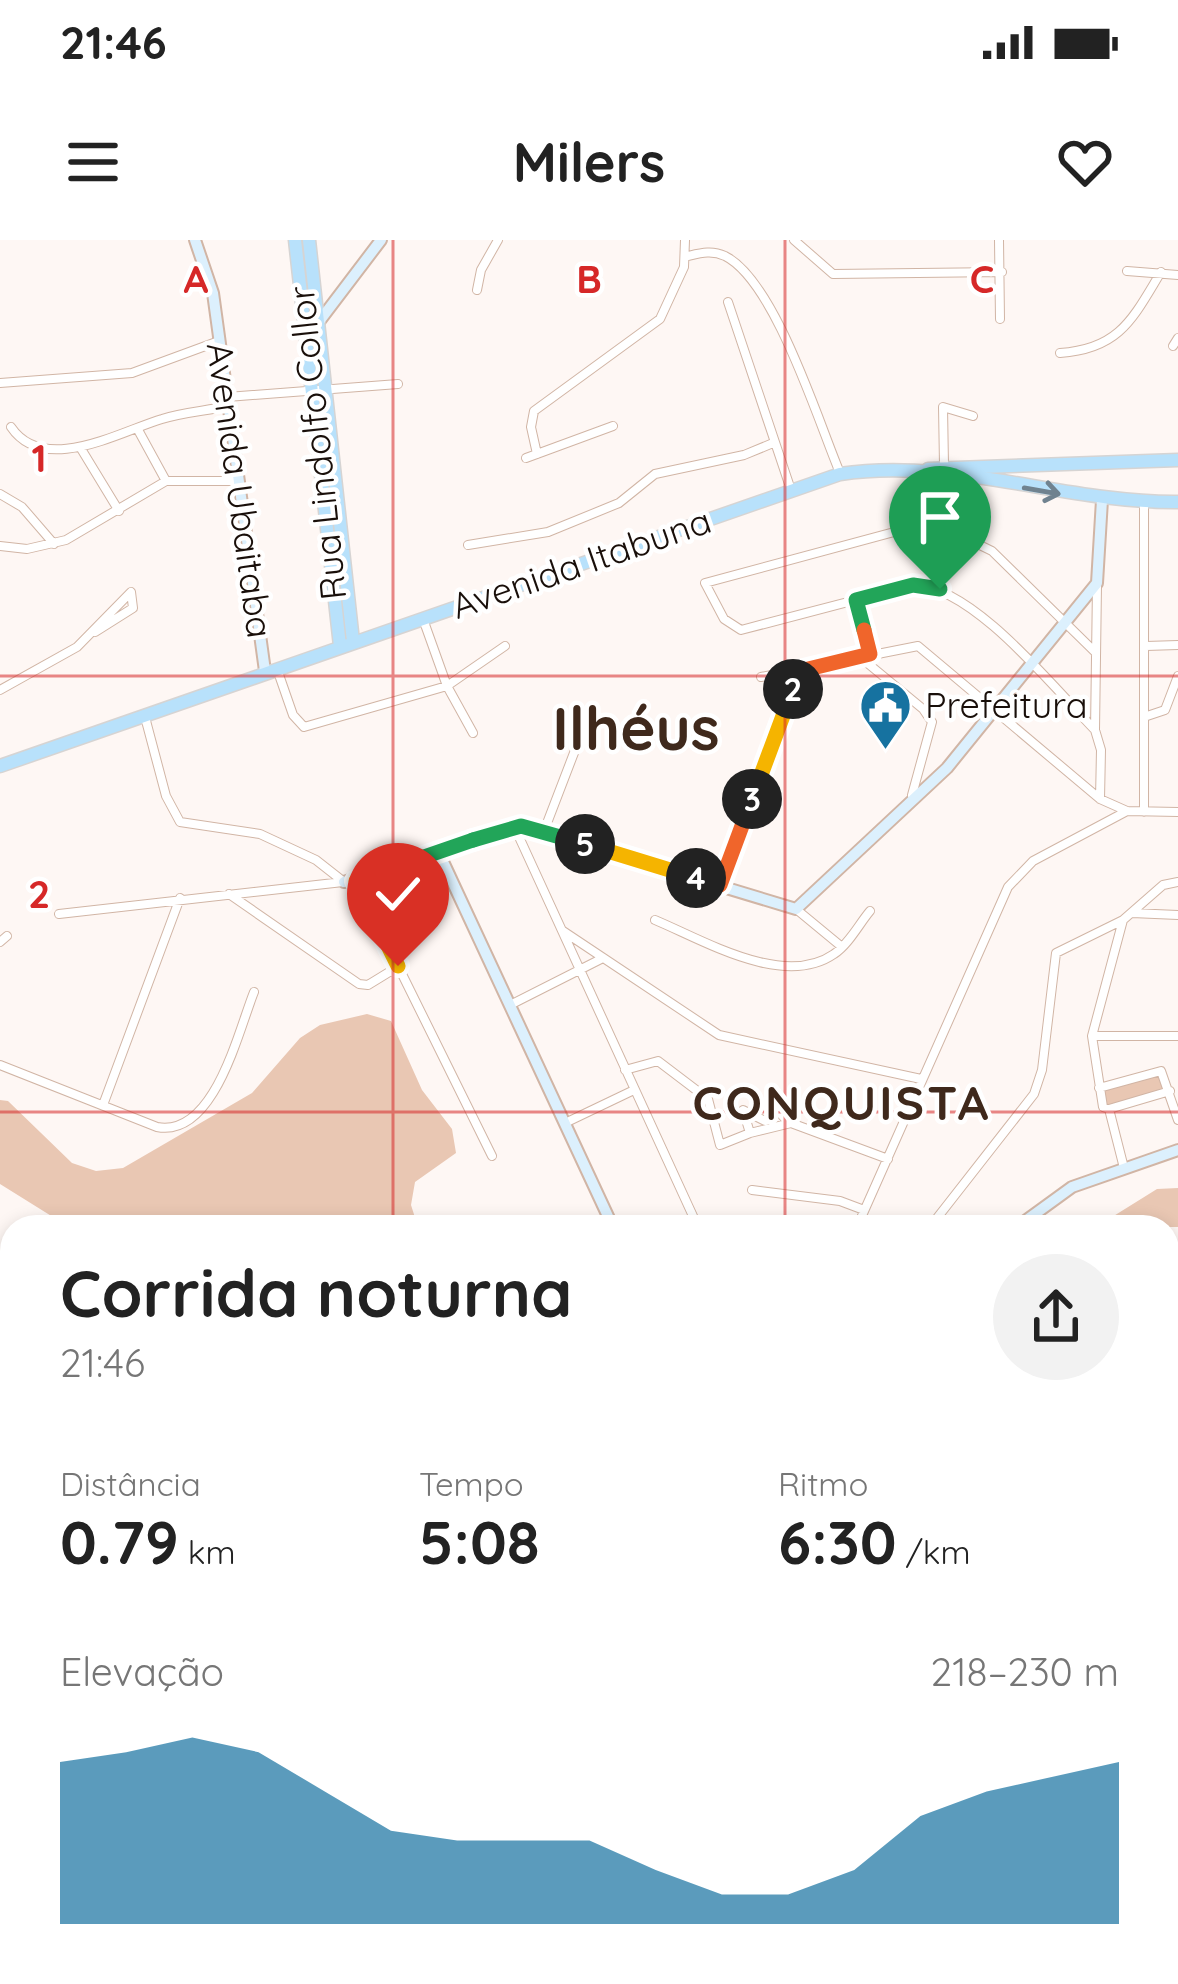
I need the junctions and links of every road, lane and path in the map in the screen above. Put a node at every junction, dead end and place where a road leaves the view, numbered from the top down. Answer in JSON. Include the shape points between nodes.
{"nodes":[{"id":1,"x":196,"y":240,"type":"edge"},
{"id":2,"x":295,"y":240,"type":"edge"},
{"id":3,"x":309,"y":240,"type":"edge"},
{"id":4,"x":381,"y":240,"type":"edge"},
{"id":5,"x":498,"y":240,"type":"edge"},
{"id":6,"x":697,"y":240,"type":"edge"},
{"id":7,"x":794,"y":240,"type":"edge"},
{"id":8,"x":999,"y":240,"type":"edge"},
{"id":9,"x":685,"y":241,"type":"edge"},
{"id":10,"x":688,"y":256,"type":"junction"},
{"id":11,"x":1127,"y":271,"type":"dead end"},
{"id":12,"x":1002,"y":272,"type":"junction"},
{"id":13,"x":1161,"y":272,"type":"junction"},
{"id":14,"x":1178,"y":275,"type":"edge"},
{"id":15,"x":477,"y":290,"type":"dead end"},
{"id":16,"x":728,"y":302,"type":"dead end"},
{"id":17,"x":1000,"y":319,"type":"dead end"},
{"id":18,"x":318,"y":322,"type":"junction"},
{"id":19,"x":219,"y":341,"type":"junction"},
{"id":20,"x":1060,"y":353,"type":"dead end"},
{"id":21,"x":0,"y":383,"type":"edge"},
{"id":22,"x":398,"y":384,"type":"dead end"},
{"id":23,"x":323,"y":387,"type":"junction"},
{"id":24,"x":308,"y":388,"type":"junction"},
{"id":25,"x":228,"y":402,"type":"junction"},
{"id":26,"x":973,"y":416,"type":"dead end"},
{"id":27,"x":614,"y":426,"type":"dead end"},
{"id":28,"x":11,"y":427,"type":"dead end"},
{"id":29,"x":136,"y":428,"type":"junction"},
{"id":30,"x":772,"y":443,"type":"junction"},
{"id":31,"x":80,"y":447,"type":"junction"},
{"id":32,"x":537,"y":454,"type":"junction"},
{"id":33,"x":526,"y":458,"type":"dead end"},
{"id":34,"x":1178,"y":460,"type":"edge"},
{"id":35,"x":990,"y":464,"type":"junction"},
{"id":36,"x":944,"y":465,"type":"junction"},
{"id":37,"x":927,"y":470,"type":"junction"},
{"id":38,"x":840,"y":474,"type":"junction"},
{"id":39,"x":166,"y":481,"type":"junction"},
{"id":40,"x":237,"y":481,"type":"junction"},
{"id":41,"x":987,"y":481,"type":"junction"},
{"id":42,"x":791,"y":490,"type":"junction"},
{"id":43,"x":0,"y":494,"type":"edge"},
{"id":44,"x":1102,"y":500,"type":"junction"},
{"id":45,"x":1144,"y":502,"type":"junction"},
{"id":46,"x":1178,"y":502,"type":"edge"},
{"id":47,"x":119,"y":511,"type":"junction"},
{"id":48,"x":53,"y":544,"type":"junction"},
{"id":49,"x":467,"y":545,"type":"dead end"},
{"id":50,"x":0,"y":546,"type":"edge"},
{"id":51,"x":1097,"y":583,"type":"junction"},
{"id":52,"x":856,"y":600,"type":"junction"},
{"id":53,"x":423,"y":619,"type":"junction"},
{"id":54,"x":1066,"y":620,"type":"junction"},
{"id":55,"x":95,"y":632,"type":"junction"},
{"id":56,"x":346,"y":644,"type":"junction"},
{"id":57,"x":506,"y":646,"type":"dead end"},
{"id":58,"x":1146,"y":646,"type":"junction"},
{"id":59,"x":1178,"y":646,"type":"edge"},
{"id":60,"x":1095,"y":652,"type":"junction"},
{"id":61,"x":870,"y":654,"type":"junction"},
{"id":62,"x":859,"y":656,"type":"junction"},
{"id":63,"x":1030,"y":663,"type":"junction"},
{"id":64,"x":270,"y":669,"type":"junction"},
{"id":65,"x":800,"y":671,"type":"junction"},
{"id":66,"x":1178,"y":676,"type":"edge"},
{"id":67,"x":761,"y":677,"type":"dead end"},
{"id":68,"x":446,"y":686,"type":"junction"},
{"id":69,"x":0,"y":690,"type":"edge"},
{"id":70,"x":995,"y":707,"type":"junction"},
{"id":71,"x":1148,"y":716,"type":"junction"},
{"id":72,"x":146,"y":717,"type":"junction"},
{"id":73,"x":1095,"y":730,"type":"junction"},
{"id":74,"x":582,"y":732,"type":"dead end"},
{"id":75,"x":473,"y":733,"type":"dead end"},
{"id":76,"x":0,"y":766,"type":"edge"},
{"id":77,"x":912,"y":795,"type":"junction"},
{"id":78,"x":1100,"y":799,"type":"junction"},
{"id":79,"x":1126,"y":811,"type":"junction"},
{"id":80,"x":1144,"y":812,"type":"junction"},
{"id":81,"x":1178,"y":812,"type":"edge"},
{"id":82,"x":514,"y":826,"type":"junction"},
{"id":83,"x":544,"y":831,"type":"junction"},
{"id":84,"x":439,"y":853,"type":"junction"},
{"id":85,"x":350,"y":881,"type":"junction"},
{"id":86,"x":1178,"y":882,"type":"edge"},
{"id":87,"x":720,"y":885,"type":"junction"},
{"id":88,"x":228,"y":893,"type":"junction"},
{"id":89,"x":180,"y":898,"type":"junction"},
{"id":90,"x":796,"y":909,"type":"junction"},
{"id":91,"x":870,"y":911,"type":"dead end"},
{"id":92,"x":58,"y":914,"type":"dead end"},
{"id":93,"x":1178,"y":915,"type":"edge"},
{"id":94,"x":1127,"y":916,"type":"junction"},
{"id":95,"x":655,"y":920,"type":"dead end"},
{"id":96,"x":562,"y":930,"type":"junction"},
{"id":97,"x":842,"y":946,"type":"junction"},
{"id":98,"x":603,"y":958,"type":"junction"},
{"id":99,"x":398,"y":966,"type":"junction"},
{"id":100,"x":578,"y":973,"type":"junction"},
{"id":101,"x":254,"y":992,"type":"dead end"},
{"id":102,"x":509,"y":1006,"type":"junction"},
{"id":103,"x":1092,"y":1036,"type":"junction"},
{"id":104,"x":1178,"y":1036,"type":"edge"},
{"id":105,"x":0,"y":1065,"type":"edge"},
{"id":106,"x":625,"y":1070,"type":"junction"},
{"id":107,"x":921,"y":1079,"type":"junction"},
{"id":108,"x":1099,"y":1088,"type":"junction"},
{"id":109,"x":634,"y":1090,"type":"junction"},
{"id":110,"x":1171,"y":1090,"type":"junction"},
{"id":111,"x":102,"y":1105,"type":"junction"},
{"id":112,"x":1109,"y":1109,"type":"junction"},
{"id":113,"x":1178,"y":1120,"type":"edge"},
{"id":114,"x":788,"y":1123,"type":"junction"},
{"id":115,"x":565,"y":1124,"type":"junction"},
{"id":116,"x":750,"y":1133,"type":"junction"},
{"id":117,"x":1178,"y":1150,"type":"edge"},
{"id":118,"x":492,"y":1156,"type":"dead end"},
{"id":119,"x":888,"y":1159,"type":"junction"},
{"id":120,"x":1124,"y":1168,"type":"junction"},
{"id":121,"x":752,"y":1190,"type":"dead end"},
{"id":122,"x":864,"y":1210,"type":"junction"},
{"id":123,"x":607,"y":1215,"type":"edge"},
{"id":124,"x":690,"y":1215,"type":"edge"},
{"id":125,"x":861,"y":1215,"type":"edge"},
{"id":126,"x":939,"y":1215,"type":"edge"},
{"id":127,"x":1034,"y":1215,"type":"edge"}],
"edges":[{"from":1,"to":19,"type":"street","name":"Avenida Ubaitaba","via":[[209,270]]},
{"from":2,"to":24,"type":"main road","name":"Rua Lindolfo Collor"},
{"from":3,"to":18,"type":"main road","name":"Rua Lindolfo Collor"},
{"from":4,"to":18,"type":"street"},
{"from":5,"to":15,"type":"street"},
{"from":6,"to":9,"type":"street"},
{"from":7,"to":12,"type":"street","via":[[833,274]]},
{"from":8,"to":12,"type":"street"},
{"from":9,"to":10,"type":"street"},
{"from":10,"to":32,"type":"street","via":[[661,319],[534,411]]},
{"from":10,"to":38,"type":"street","via":[[730,259],[758,290]]},
{"from":11,"to":13,"type":"street"},
{"from":12,"to":17,"type":"street"},
{"from":13,"to":14,"type":"street"},
{"from":13,"to":20,"type":"street","via":[[1126,330]]},
{"from":16,"to":30,"type":"street"},
{"from":18,"to":23,"type":"main road","name":"Rua Lindolfo Collor"},
{"from":19,"to":21,"type":"street","via":[[132,373]]},
{"from":19,"to":25,"type":"street","name":"Avenida Ubaitaba"},
{"from":22,"to":23,"type":"street"},
{"from":23,"to":24,"type":"street"},
{"from":23,"to":56,"type":"main road","name":"Rua Lindolfo Collor"},
{"from":24,"to":25,"type":"street"},
{"from":24,"to":56,"type":"main road","name":"Rua Lindolfo Collor"},
{"from":25,"to":29,"type":"street"},
{"from":25,"to":40,"type":"street","name":"Avenida Ubaitaba"},
{"from":26,"to":36,"type":"street","via":[[943,407]]},
{"from":27,"to":32,"type":"street"},
{"from":28,"to":31,"type":"street","via":[[32,445]]},
{"from":29,"to":31,"type":"street"},
{"from":29,"to":39,"type":"street"},
{"from":30,"to":42,"type":"street"},
{"from":30,"to":49,"type":"street","via":[[655,474],[619,502],[548,532]]},
{"from":31,"to":47,"type":"street"},
{"from":32,"to":33,"type":"street"},
{"from":34,"to":35,"type":"main road"},
{"from":35,"to":36,"type":"main road"},
{"from":35,"to":41,"type":"main road"},
{"from":36,"to":37,"type":"main road"},
{"from":37,"to":38,"type":"main road","name":"Avenida Itabuna"},
{"from":37,"to":41,"type":"main road","name":"Avenida Itabuna"},
{"from":38,"to":42,"type":"main road","name":"Avenida Itabuna"},
{"from":39,"to":40,"type":"street"},
{"from":39,"to":47,"type":"street"},
{"from":40,"to":64,"type":"street","name":"Avenida Ubaitaba"},
{"from":41,"to":44,"type":"main road","name":"Avenida Itabuna","one_way":true},
{"from":42,"to":53,"type":"main road","name":"Avenida Itabuna"},
{"from":43,"to":48,"type":"street"},
{"from":44,"to":45,"type":"main road","name":"Avenida Itabuna"},
{"from":44,"to":51,"type":"street"},
{"from":45,"to":46,"type":"main road","name":"Avenida Itabuna"},
{"from":45,"to":58,"type":"street"},
{"from":47,"to":48,"type":"street"},
{"from":48,"to":50,"type":"street"},
{"from":51,"to":54,"type":"street"},
{"from":51,"to":60,"type":"street"},
{"from":52,"to":54,"type":"street","via":[[745,630],[724,620],[705,583],[930,527],[992,551]]},
{"from":52,"to":61,"type":"street"},
{"from":52,"to":63,"type":"street","via":[[913,585],[940,589]]},
{"from":53,"to":56,"type":"main road","name":"Avenida Itabuna"},
{"from":53,"to":68,"type":"street"},
{"from":54,"to":60,"type":"street"},
{"from":54,"to":63,"type":"street"},
{"from":55,"to":55,"type":"street","via":[[124,593],[131,592],[133,608]]},
{"from":55,"to":69,"type":"street"},
{"from":56,"to":64,"type":"main road","name":"Avenida Itabuna"},
{"from":57,"to":68,"type":"street"},
{"from":58,"to":59,"type":"street"},
{"from":58,"to":71,"type":"street"},
{"from":60,"to":73,"type":"street"},
{"from":61,"to":62,"type":"street"},
{"from":61,"to":70,"type":"street","via":[[918,646]]},
{"from":62,"to":65,"type":"street"},
{"from":62,"to":77,"type":"street","via":[[932,722]]},
{"from":63,"to":70,"type":"street"},
{"from":63,"to":73,"type":"street"},
{"from":64,"to":68,"type":"street","via":[[302,728]]},
{"from":64,"to":72,"type":"main road","name":"Avenida Itabuna"},
{"from":65,"to":67,"type":"street"},
{"from":65,"to":87,"type":"street"},
{"from":66,"to":71,"type":"street","via":[[1165,710]]},
{"from":68,"to":75,"type":"street"},
{"from":70,"to":77,"type":"street","via":[[947,768]]},
{"from":70,"to":78,"type":"street"},
{"from":71,"to":80,"type":"street"},
{"from":72,"to":76,"type":"main road","name":"Avenida Itabuna"},
{"from":72,"to":85,"type":"street","via":[[180,822],[260,834]]},
{"from":73,"to":78,"type":"street"},
{"from":74,"to":83,"type":"street"},
{"from":77,"to":90,"type":"street"},
{"from":78,"to":79,"type":"street"},
{"from":79,"to":80,"type":"street"},
{"from":79,"to":107,"type":"street","via":[[1016,876]]},
{"from":80,"to":81,"type":"street"},
{"from":82,"to":83,"type":"street"},
{"from":82,"to":84,"type":"street"},
{"from":82,"to":96,"type":"street"},
{"from":83,"to":87,"type":"street"},
{"from":84,"to":85,"type":"street"},
{"from":84,"to":102,"type":"street"},
{"from":85,"to":88,"type":"street"},
{"from":85,"to":99,"type":"street"},
{"from":86,"to":94,"type":"street"},
{"from":87,"to":90,"type":"street"},
{"from":88,"to":89,"type":"street"},
{"from":88,"to":99,"type":"street","via":[[359,984]]},
{"from":89,"to":92,"type":"street"},
{"from":89,"to":111,"type":"street"},
{"from":90,"to":97,"type":"street"},
{"from":91,"to":97,"type":"street"},
{"from":93,"to":94,"type":"street"},
{"from":94,"to":103,"type":"street"},
{"from":94,"to":126,"type":"street","via":[[1056,952],[1034,1094]]},
{"from":95,"to":97,"type":"street","via":[[772,964],[817,962]]},
{"from":96,"to":98,"type":"street"},
{"from":96,"to":100,"type":"street"},
{"from":98,"to":100,"type":"street"},
{"from":98,"to":107,"type":"street","via":[[719,1035]]},
{"from":99,"to":118,"type":"street"},
{"from":100,"to":102,"type":"street"},
{"from":100,"to":106,"type":"street"},
{"from":101,"to":111,"type":"street","via":[[209,1104],[166,1129]]},
{"from":102,"to":115,"type":"street"},
{"from":103,"to":104,"type":"street"},
{"from":103,"to":108,"type":"street"},
{"from":105,"to":111,"type":"street"},
{"from":106,"to":109,"type":"street"},
{"from":106,"to":116,"type":"street","via":[[658,1060],[704,1094],[720,1145]]},
{"from":107,"to":119,"type":"street"},
{"from":108,"to":110,"type":"street","via":[[1161,1071]]},
{"from":108,"to":112,"type":"street"},
{"from":109,"to":115,"type":"street"},
{"from":109,"to":124,"type":"street"},
{"from":110,"to":112,"type":"street"},
{"from":110,"to":113,"type":"street"},
{"from":112,"to":120,"type":"street"},
{"from":114,"to":116,"type":"street"},
{"from":114,"to":116,"type":"street","via":[[771,1102],[765,1121],[743,1110]]},
{"from":114,"to":119,"type":"street"},
{"from":115,"to":123,"type":"street"},
{"from":117,"to":120,"type":"street"},
{"from":119,"to":122,"type":"street"},
{"from":120,"to":127,"type":"street","via":[[1072,1187]]},
{"from":121,"to":122,"type":"street"},
{"from":122,"to":125,"type":"street"}]}
